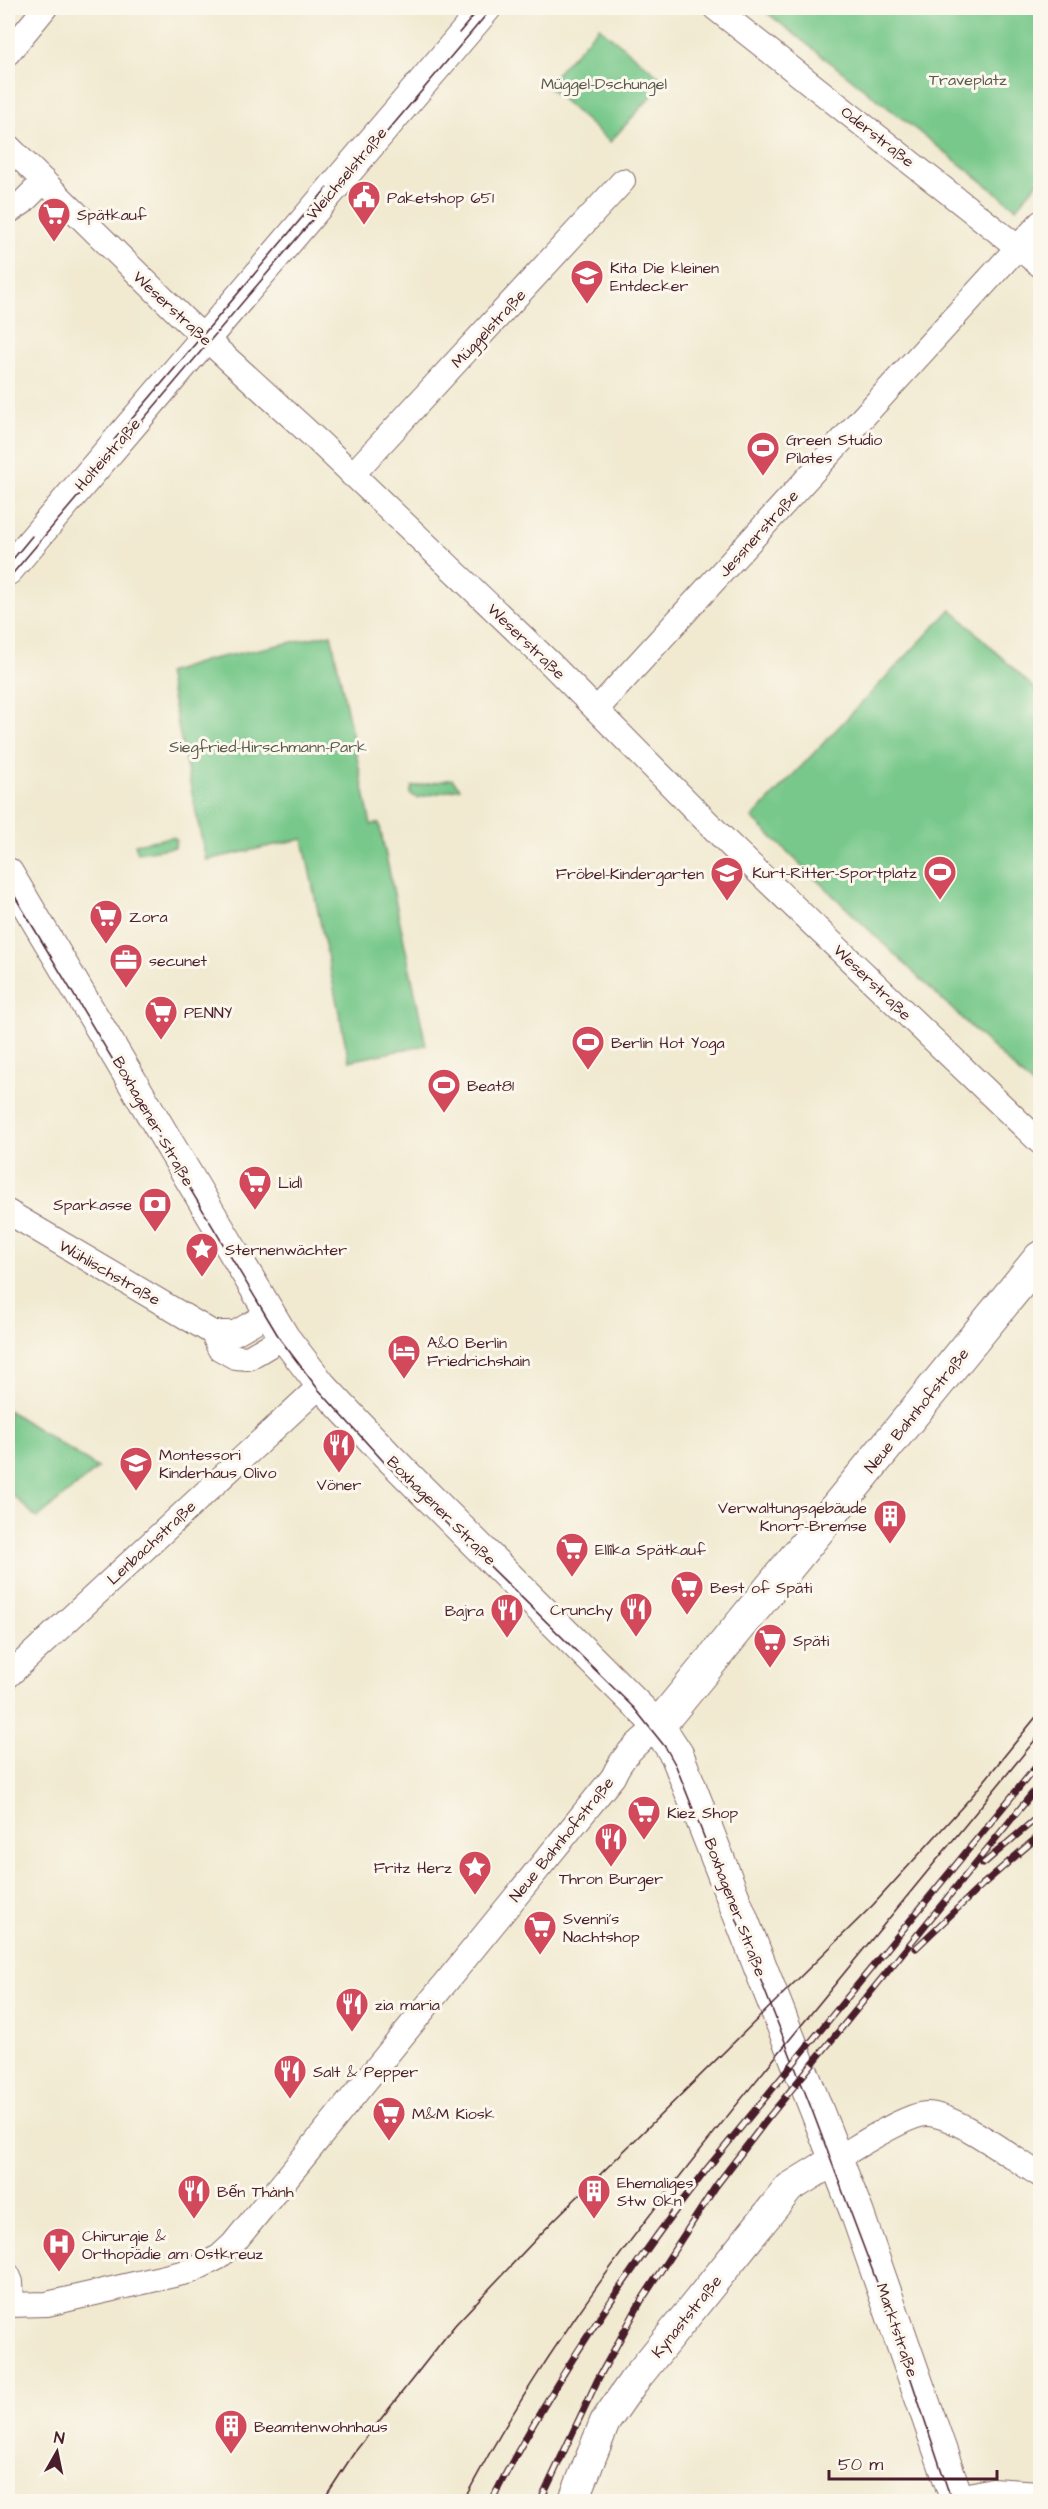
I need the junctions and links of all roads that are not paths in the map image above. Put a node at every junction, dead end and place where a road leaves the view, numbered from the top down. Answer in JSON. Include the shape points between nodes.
{"nodes":[{"id":1,"x":45,"y":8,"type":"edge"},
{"id":2,"x":486,"y":8,"type":"edge"},
{"id":3,"x":715,"y":8,"type":"edge"},
{"id":4,"x":8,"y":53,"type":"edge"},
{"id":5,"x":8,"y":146,"type":"edge"},
{"id":6,"x":623,"y":181,"type":"dead end"},
{"id":7,"x":44,"y":182,"type":"junction"},
{"id":8,"x":8,"y":212,"type":"edge"},
{"id":9,"x":1041,"y":223,"type":"edge"},
{"id":10,"x":1018,"y":248,"type":"junction"},
{"id":11,"x":1041,"y":265,"type":"edge"},
{"id":12,"x":206,"y":339,"type":"junction"},
{"id":13,"x":352,"y":475,"type":"junction"},
{"id":14,"x":8,"y":570,"type":"edge"},
{"id":15,"x":597,"y":709,"type":"junction"},
{"id":16,"x":8,"y":873,"type":"edge"},
{"id":17,"x":1041,"y":1142,"type":"edge"},
{"id":18,"x":8,"y":1212,"type":"edge"},
{"id":19,"x":1041,"y":1258,"type":"edge"},
{"id":20,"x":276,"y":1325,"type":"junction"},
{"id":21,"x":321,"y":1385,"type":"junction"},
{"id":22,"x":8,"y":1676,"type":"edge"},
{"id":23,"x":658,"y":1726,"type":"junction"},
{"id":24,"x":836,"y":2159,"type":"junction"},
{"id":25,"x":1041,"y":2175,"type":"edge"},
{"id":26,"x":8,"y":2275,"type":"edge"},
{"id":27,"x":10,"y":2305,"type":"edge"},
{"id":28,"x":1041,"y":2493,"type":"edge"},
{"id":29,"x":957,"y":2500,"type":"edge"},
{"id":30,"x":573,"y":2502,"type":"edge"}],
"edges":[{"from":1,"to":4,"type":"street"},
{"from":2,"to":12,"type":"street","name":"Weichselstraße"},
{"from":3,"to":10,"type":"street","name":"Oderstraße"},
{"from":5,"to":7,"type":"street","name":"Weserstraße"},
{"from":6,"to":13,"type":"street","name":"Müggelstraße"},
{"from":7,"to":8,"type":"street"},
{"from":7,"to":12,"type":"street","name":"Weserstraße"},
{"from":9,"to":10,"type":"street","name":"Jessnerstraße"},
{"from":10,"to":11,"type":"street","name":"Oderstraße"},
{"from":10,"to":15,"type":"street","name":"Jessnerstraße"},
{"from":12,"to":13,"type":"street","name":"Weserstraße"},
{"from":12,"to":14,"type":"street","name":"Holteistraße"},
{"from":13,"to":15,"type":"street","name":"Weserstraße"},
{"from":15,"to":17,"type":"street","name":"Weserstraße","via":[[743,857]]},
{"from":16,"to":20,"type":"street","name":"Boxhagener Straße"},
{"from":18,"to":20,"type":"street","name":"Wühlischstraße","via":[[213,1333],[219,1348],[241,1358],[248,1358]]},
{"from":19,"to":23,"type":"main road","name":"Neue Bahnhofstraße"},
{"from":20,"to":21,"type":"street","name":"Boxhagener Straße"},
{"from":21,"to":22,"type":"street","name":"Lenbachstraße"},
{"from":21,"to":23,"type":"street","name":"Boxhagener Straße"},
{"from":23,"to":24,"type":"main road","name":"Boxhagener Straße","via":[[677,1755]]},
{"from":23,"to":27,"type":"street","name":"Neue Bahnhofstraße","via":[[634,1745],[613,1777],[219,2257],[191,2271],[104,2292],[48,2304]]},
{"from":24,"to":25,"type":"street","via":[[906,2121],[927,2114],[969,2130]]},
{"from":24,"to":29,"type":"main road","name":"Marktstraße"},
{"from":24,"to":30,"type":"street","name":"Kynaststraße","via":[[789,2188],[633,2382],[605,2422]]},
{"from":26,"to":27,"type":"street"},
{"from":28,"to":29,"type":"street","via":[[992,2490]]}]}
